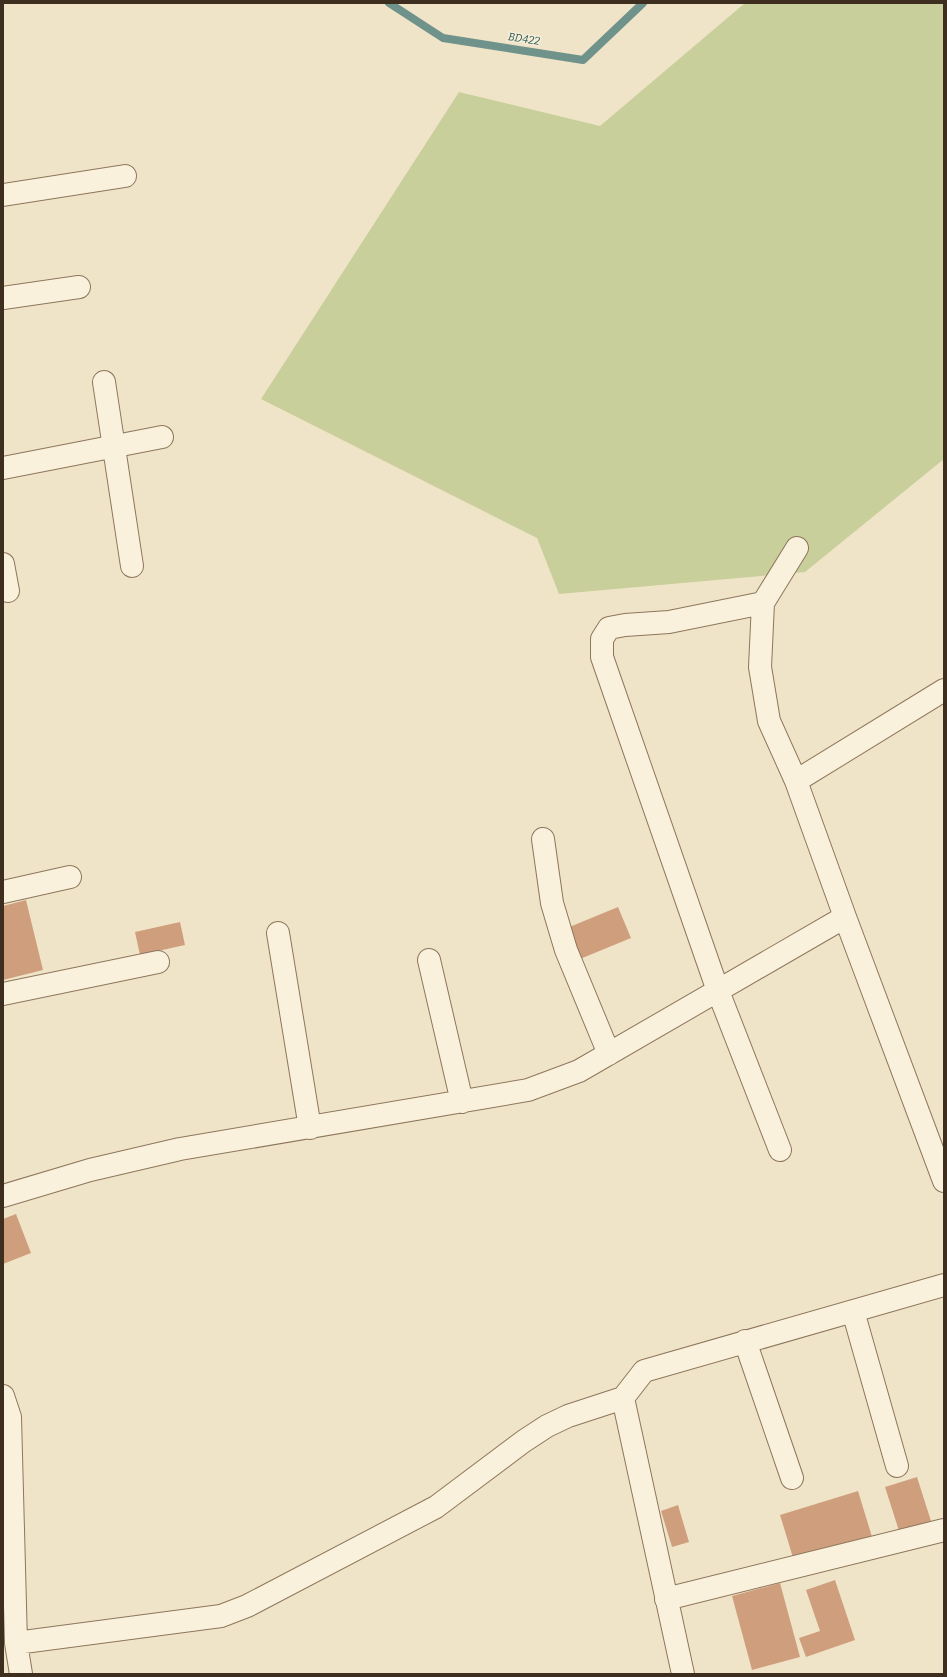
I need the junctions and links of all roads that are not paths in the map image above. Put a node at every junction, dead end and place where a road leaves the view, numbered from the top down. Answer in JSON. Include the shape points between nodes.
{"nodes":[{"id":1,"x":125,"y":176,"type":"dead end"},
{"id":2,"x":3,"y":195,"type":"edge"},
{"id":3,"x":79,"y":287,"type":"dead end"},
{"id":4,"x":3,"y":298,"type":"edge"},
{"id":5,"x":104,"y":382,"type":"dead end"},
{"id":6,"x":162,"y":438,"type":"dead end"},
{"id":7,"x":113,"y":447,"type":"junction"},
{"id":8,"x":3,"y":468,"type":"edge"},
{"id":9,"x":797,"y":548,"type":"dead end"},
{"id":10,"x":3,"y":564,"type":"edge"},
{"id":11,"x":132,"y":566,"type":"dead end"},
{"id":12,"x":8,"y":590,"type":"dead end"},
{"id":13,"x":763,"y":603,"type":"junction"},
{"id":14,"x":944,"y":690,"type":"edge"},
{"id":15,"x":796,"y":781,"type":"junction"},
{"id":16,"x":543,"y":838,"type":"dead end"},
{"id":17,"x":70,"y":877,"type":"dead end"},
{"id":18,"x":3,"y":892,"type":"edge"},
{"id":19,"x":845,"y":917,"type":"junction"},
{"id":20,"x":278,"y":933,"type":"dead end"},
{"id":21,"x":429,"y":960,"type":"dead end"},
{"id":22,"x":158,"y":962,"type":"dead end"},
{"id":23,"x":718,"y":991,"type":"junction"},
{"id":24,"x":3,"y":994,"type":"edge"},
{"id":25,"x":609,"y":1054,"type":"junction"},
{"id":26,"x":462,"y":1102,"type":"junction"},
{"id":27,"x":310,"y":1128,"type":"junction"},
{"id":28,"x":780,"y":1150,"type":"dead end"},
{"id":29,"x":944,"y":1180,"type":"edge"},
{"id":30,"x":3,"y":1196,"type":"edge"},
{"id":31,"x":944,"y":1285,"type":"edge"},
{"id":32,"x":853,"y":1311,"type":"junction"},
{"id":33,"x":745,"y":1341,"type":"junction"},
{"id":34,"x":3,"y":1396,"type":"edge"},
{"id":35,"x":623,"y":1398,"type":"junction"},
{"id":36,"x":897,"y":1466,"type":"dead end"},
{"id":37,"x":792,"y":1478,"type":"dead end"},
{"id":38,"x":944,"y":1530,"type":"edge"},
{"id":39,"x":666,"y":1599,"type":"junction"},
{"id":40,"x":16,"y":1643,"type":"junction"},
{"id":41,"x":21,"y":1674,"type":"edge"},
{"id":42,"x":683,"y":1674,"type":"edge"}],
"edges":[{"from":1,"to":2,"type":"street"},
{"from":3,"to":4,"type":"street"},
{"from":5,"to":7,"type":"street"},
{"from":6,"to":7,"type":"street"},
{"from":7,"to":8,"type":"street"},
{"from":7,"to":11,"type":"street"},
{"from":9,"to":13,"type":"street"},
{"from":10,"to":12,"type":"street"},
{"from":13,"to":15,"type":"street","via":[[760,667],[769,722]]},
{"from":13,"to":23,"type":"street","via":[[669,622],[609,628],[602,639],[602,657]]},
{"from":14,"to":15,"type":"street"},
{"from":15,"to":19,"type":"street"},
{"from":16,"to":25,"type":"street","via":[[552,903],[566,950]]},
{"from":17,"to":18,"type":"street"},
{"from":19,"to":23,"type":"street"},
{"from":19,"to":29,"type":"street"},
{"from":20,"to":27,"type":"street"},
{"from":21,"to":26,"type":"street"},
{"from":22,"to":24,"type":"street"},
{"from":23,"to":25,"type":"street"},
{"from":23,"to":28,"type":"street"},
{"from":25,"to":26,"type":"street","via":[[579,1071],[528,1090]]},
{"from":26,"to":27,"type":"street"},
{"from":27,"to":30,"type":"street","via":[[180,1149],[90,1170]]},
{"from":31,"to":32,"type":"street"},
{"from":32,"to":33,"type":"street"},
{"from":32,"to":36,"type":"street"},
{"from":33,"to":35,"type":"street","via":[[644,1371]]},
{"from":33,"to":37,"type":"street"},
{"from":34,"to":40,"type":"street","via":[[10,1417]]},
{"from":35,"to":39,"type":"street"},
{"from":35,"to":40,"type":"street","via":[[568,1416],[547,1426],[436,1507],[247,1606],[221,1616]]},
{"from":38,"to":39,"type":"street"},
{"from":39,"to":42,"type":"street"},
{"from":40,"to":41,"type":"street"}]}
